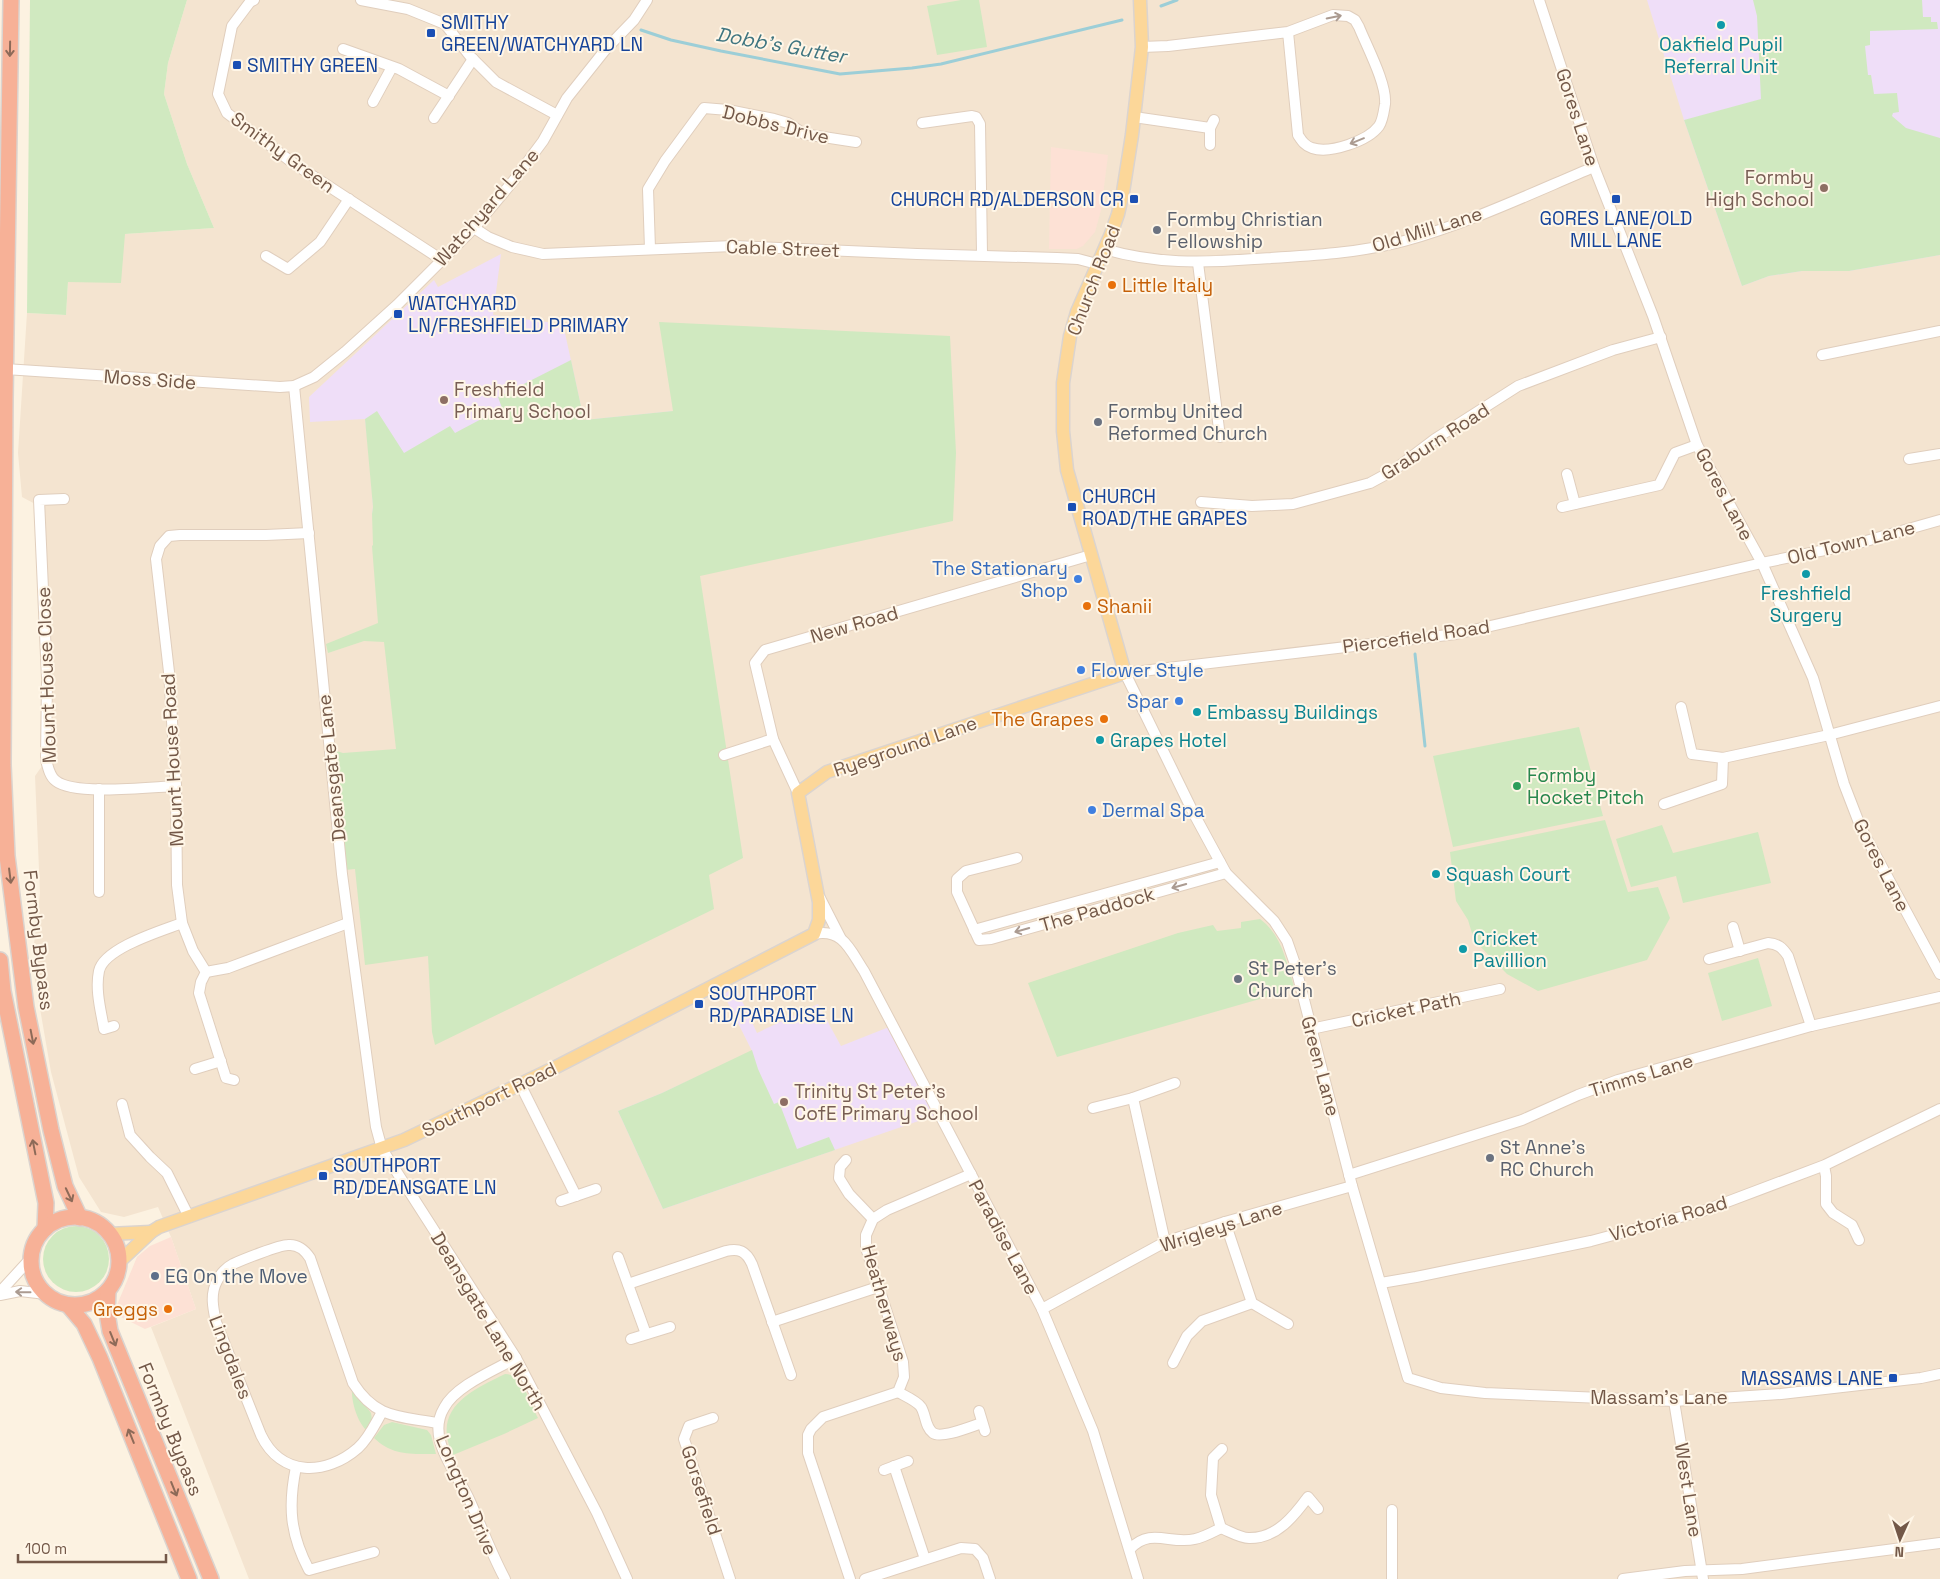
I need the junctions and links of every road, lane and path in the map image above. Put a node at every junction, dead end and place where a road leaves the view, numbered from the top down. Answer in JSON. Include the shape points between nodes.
{"nodes":[{"id":1,"x":11,"y":0,"type":"edge"},
{"id":2,"x":254,"y":0,"type":"edge"},
{"id":3,"x":361,"y":0,"type":"edge"},
{"id":4,"x":646,"y":0,"type":"edge"},
{"id":5,"x":1140,"y":0,"type":"edge"},
{"id":6,"x":1539,"y":0,"type":"edge"},
{"id":7,"x":1288,"y":32,"type":"junction"},
{"id":8,"x":1142,"y":47,"type":"junction"},
{"id":9,"x":343,"y":49,"type":"dead end"},
{"id":10,"x":473,"y":59,"type":"junction"},
{"id":11,"x":392,"y":67,"type":"junction"},
{"id":12,"x":449,"y":96,"type":"junction"},
{"id":13,"x":374,"y":102,"type":"dead end"},
{"id":14,"x":557,"y":115,"type":"junction"},
{"id":15,"x":1134,"y":117,"type":"junction"},
{"id":16,"x":434,"y":118,"type":"dead end"},
{"id":17,"x":922,"y":123,"type":"dead end"},
{"id":18,"x":856,"y":142,"type":"dead end"},
{"id":19,"x":1210,"y":145,"type":"dead end"},
{"id":20,"x":1594,"y":167,"type":"junction"},
{"id":21,"x":349,"y":199,"type":"junction"},
{"id":22,"x":474,"y":228,"type":"junction"},
{"id":23,"x":650,"y":249,"type":"junction"},
{"id":24,"x":1104,"y":249,"type":"junction"},
{"id":25,"x":982,"y":254,"type":"junction"},
{"id":26,"x":266,"y":256,"type":"dead end"},
{"id":27,"x":442,"y":260,"type":"junction"},
{"id":28,"x":1198,"y":263,"type":"junction"},
{"id":29,"x":1097,"y":264,"type":"junction"},
{"id":30,"x":1940,"y":331,"type":"edge"},
{"id":31,"x":1661,"y":337,"type":"junction"},
{"id":32,"x":1822,"y":355,"type":"dead end"},
{"id":33,"x":5,"y":369,"type":"junction"},
{"id":34,"x":294,"y":386,"type":"junction"},
{"id":35,"x":1220,"y":436,"type":"dead end"},
{"id":36,"x":1698,"y":444,"type":"junction"},
{"id":37,"x":1940,"y":454,"type":"edge"},
{"id":38,"x":1909,"y":459,"type":"dead end"},
{"id":39,"x":1567,"y":474,"type":"dead end"},
{"id":40,"x":64,"y":500,"type":"dead end"},
{"id":41,"x":1201,"y":502,"type":"dead end"},
{"id":42,"x":1575,"y":504,"type":"junction"},
{"id":43,"x":1562,"y":507,"type":"dead end"},
{"id":44,"x":1940,"y":520,"type":"edge"},
{"id":45,"x":309,"y":533,"type":"junction"},
{"id":46,"x":1092,"y":555,"type":"junction"},
{"id":47,"x":1762,"y":563,"type":"junction"},
{"id":48,"x":1125,"y":673,"type":"junction"},
{"id":49,"x":1940,"y":706,"type":"edge"},
{"id":50,"x":1681,"y":707,"type":"dead end"},
{"id":51,"x":1828,"y":734,"type":"junction"},
{"id":52,"x":773,"y":739,"type":"junction"},
{"id":53,"x":724,"y":755,"type":"dead end"},
{"id":54,"x":1723,"y":758,"type":"junction"},
{"id":55,"x":176,"y":786,"type":"junction"},
{"id":56,"x":99,"y":789,"type":"junction"},
{"id":57,"x":798,"y":793,"type":"junction"},
{"id":58,"x":1664,"y":804,"type":"dead end"},
{"id":59,"x":1017,"y":858,"type":"dead end"},
{"id":60,"x":1220,"y":862,"type":"junction"},
{"id":61,"x":1226,"y":873,"type":"junction"},
{"id":62,"x":99,"y":892,"type":"dead end"},
{"id":63,"x":817,"y":892,"type":"junction"},
{"id":64,"x":182,"y":923,"type":"junction"},
{"id":65,"x":348,"y":923,"type":"junction"},
{"id":66,"x":1733,"y":927,"type":"dead end"},
{"id":67,"x":974,"y":930,"type":"junction"},
{"id":68,"x":814,"y":934,"type":"junction"},
{"id":69,"x":840,"y":937,"type":"junction"},
{"id":70,"x":1740,"y":951,"type":"junction"},
{"id":71,"x":1708,"y":959,"type":"dead end"},
{"id":72,"x":0,"y":960,"type":"edge"},
{"id":73,"x":1938,"y":967,"type":"edge"},
{"id":74,"x":206,"y":972,"type":"junction"},
{"id":75,"x":1500,"y":989,"type":"dead end"},
{"id":76,"x":1940,"y":997,"type":"edge"},
{"id":77,"x":114,"y":1026,"type":"dead end"},
{"id":78,"x":1811,"y":1026,"type":"junction"},
{"id":79,"x":1311,"y":1029,"type":"junction"},
{"id":80,"x":221,"y":1061,"type":"junction"},
{"id":81,"x":195,"y":1069,"type":"dead end"},
{"id":82,"x":234,"y":1080,"type":"dead end"},
{"id":83,"x":1175,"y":1083,"type":"dead end"},
{"id":84,"x":520,"y":1084,"type":"junction"},
{"id":85,"x":1132,"y":1098,"type":"junction"},
{"id":86,"x":122,"y":1104,"type":"dead end"},
{"id":87,"x":1093,"y":1108,"type":"dead end"},
{"id":88,"x":1940,"y":1109,"type":"edge"},
{"id":89,"x":382,"y":1149,"type":"junction"},
{"id":90,"x":846,"y":1160,"type":"dead end"},
{"id":91,"x":1824,"y":1166,"type":"junction"},
{"id":92,"x":971,"y":1174,"type":"junction"},
{"id":93,"x":1350,"y":1175,"type":"junction"},
{"id":94,"x":1352,"y":1186,"type":"junction"},
{"id":95,"x":596,"y":1188,"type":"dead end"},
{"id":96,"x":576,"y":1196,"type":"junction"},
{"id":97,"x":561,"y":1201,"type":"dead end"},
{"id":98,"x":189,"y":1217,"type":"junction"},
{"id":99,"x":80,"y":1218,"type":"junction"},
{"id":100,"x":873,"y":1219,"type":"junction"},
{"id":101,"x":1225,"y":1222,"type":"junction"},
{"id":102,"x":45,"y":1229,"type":"junction"},
{"id":103,"x":151,"y":1232,"type":"junction"},
{"id":104,"x":110,"y":1234,"type":"junction"},
{"id":105,"x":1859,"y":1240,"type":"dead end"},
{"id":106,"x":1165,"y":1242,"type":"junction"},
{"id":107,"x":618,"y":1257,"type":"dead end"},
{"id":108,"x":31,"y":1258,"type":"junction"},
{"id":109,"x":119,"y":1262,"type":"junction"},
{"id":110,"x":1381,"y":1283,"type":"junction"},
{"id":111,"x":628,"y":1284,"type":"junction"},
{"id":112,"x":878,"y":1287,"type":"junction"},
{"id":113,"x":108,"y":1291,"type":"junction"},
{"id":114,"x":0,"y":1293,"type":"edge"},
{"id":115,"x":46,"y":1294,"type":"junction"},
{"id":116,"x":1252,"y":1303,"type":"junction"},
{"id":117,"x":68,"y":1305,"type":"junction"},
{"id":118,"x":1042,"y":1309,"type":"junction"},
{"id":119,"x":772,"y":1322,"type":"junction"},
{"id":120,"x":1288,"y":1324,"type":"dead end"},
{"id":121,"x":670,"y":1327,"type":"dead end"},
{"id":122,"x":646,"y":1334,"type":"junction"},
{"id":123,"x":631,"y":1339,"type":"dead end"},
{"id":124,"x":516,"y":1358,"type":"junction"},
{"id":125,"x":1173,"y":1363,"type":"dead end"},
{"id":126,"x":1940,"y":1374,"type":"edge"},
{"id":127,"x":791,"y":1375,"type":"dead end"},
{"id":128,"x":1408,"y":1378,"type":"joint"},
{"id":129,"x":898,"y":1392,"type":"junction"},
{"id":130,"x":1674,"y":1401,"type":"junction"},
{"id":131,"x":979,"y":1411,"type":"dead end"},
{"id":132,"x":382,"y":1412,"type":"junction"},
{"id":133,"x":713,"y":1418,"type":"dead end"},
{"id":134,"x":437,"y":1423,"type":"junction"},
{"id":135,"x":1222,"y":1449,"type":"dead end"},
{"id":136,"x":908,"y":1461,"type":"dead end"},
{"id":137,"x":296,"y":1467,"type":"junction"},
{"id":138,"x":1318,"y":1509,"type":"dead end"},
{"id":139,"x":1392,"y":1510,"type":"dead end"},
{"id":140,"x":1221,"y":1528,"type":"junction"},
{"id":141,"x":1940,"y":1543,"type":"edge"},
{"id":142,"x":1130,"y":1549,"type":"junction"},
{"id":143,"x":374,"y":1552,"type":"dead end"},
{"id":144,"x":925,"y":1559,"type":"junction"},
{"id":145,"x":1703,"y":1575,"type":"edge"},
{"id":146,"x":881,"y":1576,"type":"edge"},
{"id":147,"x":188,"y":1579,"type":"edge"},
{"id":148,"x":211,"y":1579,"type":"edge"},
{"id":149,"x":505,"y":1579,"type":"edge"},
{"id":150,"x":627,"y":1579,"type":"edge"},
{"id":151,"x":730,"y":1579,"type":"edge"},
{"id":152,"x":850,"y":1579,"type":"edge"},
{"id":153,"x":865,"y":1579,"type":"edge"},
{"id":154,"x":990,"y":1579,"type":"edge"},
{"id":155,"x":1138,"y":1579,"type":"edge"},
{"id":156,"x":1392,"y":1579,"type":"edge"},
{"id":157,"x":1623,"y":1579,"type":"edge"}],
"edges":[{"from":1,"to":33,"type":"highway","name":"Formby Bypass","one_way":true},
{"from":2,"to":21,"type":"street","name":"Smithy Green","via":[[232,26],[218,94],[227,113],[293,163]]},
{"from":3,"to":10,"type":"street","via":[[408,9],[445,24]]},
{"from":4,"to":14,"type":"street","name":"Watchyard Lane","via":[[634,20],[606,49]]},
{"from":5,"to":8,"type":"main road","name":"Church Road"},
{"from":6,"to":20,"type":"street","name":"Gores Lane"},
{"from":7,"to":7,"type":"street","one_way":true,"via":[[1333,15],[1355,20],[1384,89],[1380,124],[1371,134],[1357,142],[1324,149],[1304,144],[1298,136]]},
{"from":7,"to":8,"type":"street"},
{"from":8,"to":15,"type":"main road","name":"Church Road"},
{"from":9,"to":11,"type":"street"},
{"from":10,"to":12,"type":"street"},
{"from":10,"to":14,"type":"street","via":[[496,82]]},
{"from":11,"to":12,"type":"street"},
{"from":11,"to":13,"type":"street"},
{"from":12,"to":16,"type":"street"},
{"from":14,"to":22,"type":"street","name":"Watchyard Lane","via":[[543,141]]},
{"from":15,"to":19,"type":"street","via":[[1212,124]]},
{"from":15,"to":24,"type":"main road","name":"Church Road","via":[[1118,214]]},
{"from":17,"to":25,"type":"street","via":[[972,116],[980,124]]},
{"from":18,"to":23,"type":"street","name":"Dobbs Drive","via":[[804,134],[788,123],[704,108],[648,189]]},
{"from":20,"to":28,"type":"street","name":"Old Mill Lane","via":[[1478,215],[1404,241],[1337,253]]},
{"from":20,"to":31,"type":"street","name":"Gores Lane"},
{"from":21,"to":26,"type":"street","via":[[320,242],[288,269]]},
{"from":21,"to":27,"type":"street","name":"Smithy Green"},
{"from":22,"to":23,"type":"street","name":"Cable Street","via":[[488,238],[543,254]]},
{"from":22,"to":27,"type":"street","name":"Watchyard Lane"},
{"from":23,"to":25,"type":"street","name":"Cable Street","via":[[733,246]]},
{"from":24,"to":28,"type":"street","name":"Old Mill Lane","via":[[1137,257]]},
{"from":24,"to":29,"type":"main road","name":"Church Road"},
{"from":25,"to":29,"type":"street","name":"Cable Street","via":[[1078,259]]},
{"from":27,"to":34,"type":"street","name":"Watchyard Lane","via":[[345,352],[314,377]]},
{"from":28,"to":35,"type":"street"},
{"from":29,"to":46,"type":"main road","name":"Church Road","via":[[1072,328],[1063,383],[1067,470]]},
{"from":30,"to":32,"type":"street"},
{"from":31,"to":36,"type":"street","name":"Gores Lane"},
{"from":31,"to":41,"type":"street","name":"Graburn Road","via":[[1613,350],[1518,386],[1370,483],[1293,504],[1252,506]]},
{"from":33,"to":34,"type":"street","name":"Moss Side"},
{"from":33,"to":99,"type":"highway","name":"Formby Bypass","one_way":true,"via":[[3,764],[8,856],[26,1008],[39,1074],[65,1186]]},
{"from":34,"to":45,"type":"street","name":"Deansgate Lane"},
{"from":36,"to":42,"type":"street","via":[[1675,453],[1659,485]]},
{"from":36,"to":47,"type":"street","name":"Gores Lane"},
{"from":37,"to":38,"type":"street"},
{"from":39,"to":42,"type":"street"},
{"from":40,"to":56,"type":"street","name":"Mount House Close","via":[[39,500],[47,678],[46,760],[54,780],[64,786]]},
{"from":42,"to":43,"type":"street"},
{"from":44,"to":47,"type":"street","name":"Old Town Lane","via":[[1859,543]]},
{"from":45,"to":55,"type":"street","name":"Mount House Road","via":[[180,535],[169,536],[160,546],[156,559]]},
{"from":45,"to":65,"type":"street","name":"Deansgate Lane"},
{"from":46,"to":48,"type":"main road","name":"Church Road"},
{"from":46,"to":52,"type":"street","name":"New Road","via":[[765,650],[755,663]]},
{"from":47,"to":48,"type":"street","name":"Piercefield Road","via":[[1456,634]]},
{"from":47,"to":51,"type":"street","name":"Gores Lane","via":[[1813,678]]},
{"from":48,"to":57,"type":"main road","name":"Ryeground Lane","via":[[827,772]]},
{"from":48,"to":60,"type":"street","name":"Green Lane"},
{"from":49,"to":51,"type":"street"},
{"from":50,"to":54,"type":"street","via":[[1692,754]]},
{"from":51,"to":54,"type":"street"},
{"from":51,"to":73,"type":"street","name":"Gores Lane","via":[[1861,828]]},
{"from":52,"to":53,"type":"street"},
{"from":52,"to":57,"type":"street","name":"New Road"},
{"from":54,"to":58,"type":"street","via":[[1722,784]]},
{"from":55,"to":56,"type":"street","name":"Mount House Close"},
{"from":55,"to":64,"type":"street","name":"Mount House Road","via":[[177,885]]},
{"from":56,"to":62,"type":"street"},
{"from":57,"to":63,"type":"main road"},
{"from":59,"to":67,"type":"street","name":"The Paddock","via":[[966,871],[957,879],[956,892]]},
{"from":60,"to":61,"type":"street","name":"Green Lane"},
{"from":60,"to":67,"type":"street","name":"The Paddock"},
{"from":61,"to":67,"type":"street","name":"The Paddock","one_way":true,"via":[[991,939],[979,940]]},
{"from":61,"to":79,"type":"street","name":"Green Lane","via":[[1274,921],[1287,941]]},
{"from":63,"to":68,"type":"main road","via":[[819,920]]},
{"from":63,"to":69,"type":"street","name":"Paradise Lane"},
{"from":64,"to":74,"type":"street","name":"Mount House Road"},
{"from":64,"to":77,"type":"street","via":[[149,935],[109,956],[99,969],[98,990],[104,1029]]},
{"from":65,"to":74,"type":"street","via":[[228,968]]},
{"from":65,"to":89,"type":"street","name":"Deansgate Lane","via":[[376,1127]]},
{"from":66,"to":70,"type":"street"},
{"from":68,"to":69,"type":"street","via":[[826,932]]},
{"from":68,"to":84,"type":"main road","name":"Southport Road"},
{"from":69,"to":92,"type":"street","name":"Paradise Lane","via":[[864,971]]},
{"from":70,"to":71,"type":"street"},
{"from":70,"to":78,"type":"street","via":[[1768,943],[1783,948]]},
{"from":102,"to":72,"type":"highway","one_way":true,"via":[[46,1203],[3,991]]},
{"from":74,"to":80,"type":"street","via":[[199,993]]},
{"from":75,"to":79,"type":"street","name":"Cricket Path"},
{"from":76,"to":78,"type":"street","name":"Timms Lane"},
{"from":78,"to":93,"type":"street","name":"Timms Lane","via":[[1618,1080],[1522,1120]]},
{"from":79,"to":93,"type":"street","name":"Green Lane"},
{"from":80,"to":81,"type":"street"},
{"from":80,"to":82,"type":"street","via":[[226,1078]]},
{"from":83,"to":85,"type":"street"},
{"from":84,"to":89,"type":"main road","name":"Southport Road"},
{"from":84,"to":96,"type":"street"},
{"from":85,"to":87,"type":"street"},
{"from":85,"to":106,"type":"street"},
{"from":86,"to":98,"type":"street","via":[[130,1135],[167,1173]]},
{"from":88,"to":91,"type":"street","name":"Victoria Road"},
{"from":89,"to":98,"type":"main road","name":"Southport Road"},
{"from":89,"to":124,"type":"street","name":"Deansgate Lane North"},
{"from":90,"to":100,"type":"street","via":[[840,1167],[839,1178],[849,1194]]},
{"from":91,"to":105,"type":"street","via":[[1826,1204],[1833,1213],[1852,1225]]},
{"from":91,"to":110,"type":"street","name":"Victoria Road","via":[[1706,1210],[1591,1240]]},
{"from":92,"to":100,"type":"street","name":"Heatherways"},
{"from":92,"to":118,"type":"street","name":"Paradise Lane"},
{"from":93,"to":94,"type":"street","name":"Green Lane"},
{"from":94,"to":101,"type":"street","name":"Wrigleys Lane"},
{"from":94,"to":110,"type":"street","name":"Green Lane"},
{"from":95,"to":96,"type":"street"},
{"from":96,"to":97,"type":"street"},
{"from":98,"to":103,"type":"main road","name":"Southport Road"},
{"from":99,"to":102,"type":"highway","via":[[67,1218]]},
{"from":99,"to":104,"type":"highway","via":[[96,1223]]},
{"from":100,"to":112,"type":"street","name":"Heatherways","via":[[866,1235],[866,1248]]},
{"from":101,"to":106,"type":"street","name":"Wrigleys Lane"},
{"from":101,"to":116,"type":"street"},
{"from":102,"to":108,"type":"highway","via":[[33,1248]]},
{"from":103,"to":104,"type":"main road","name":"Southport Road"},
{"from":103,"to":109,"type":"main road","name":"Southport Road"},
{"from":104,"to":109,"type":"highway","via":[[117,1247]]},
{"from":106,"to":118,"type":"street","name":"Wrigleys Lane"},
{"from":107,"to":111,"type":"street"},
{"from":108,"to":114,"type":"street"},
{"from":108,"to":115,"type":"highway","via":[[37,1284]]},
{"from":109,"to":113,"type":"highway","via":[[116,1278]]},
{"from":110,"to":128,"type":"street","name":"Green Lane"},
{"from":111,"to":119,"type":"street","via":[[726,1251],[738,1250],[749,1258]]},
{"from":111,"to":122,"type":"street"},
{"from":112,"to":119,"type":"street"},
{"from":112,"to":129,"type":"street","name":"Heatherways","via":[[904,1362],[904,1377]]},
{"from":113,"to":117,"type":"highway","via":[[82,1305]]},
{"from":113,"to":148,"type":"highway","name":"Formby Bypass","one_way":true,"via":[[110,1331]]},
{"from":115,"to":114,"type":"street","one_way":true},
{"from":115,"to":117,"type":"highway"},
{"from":116,"to":120,"type":"street"},
{"from":116,"to":125,"type":"street","via":[[1202,1321],[1187,1336]]},
{"from":147,"to":117,"type":"highway","one_way":true,"via":[[100,1358],[84,1324]]},
{"from":118,"to":142,"type":"street","name":"Paradise Lane","via":[[1093,1431]]},
{"from":119,"to":127,"type":"street"},
{"from":121,"to":122,"type":"street"},
{"from":122,"to":123,"type":"street"},
{"from":124,"to":134,"type":"street","name":"Longton Drive","via":[[459,1391],[444,1406]]},
{"from":124,"to":150,"type":"street","name":"Deansgate Lane North","via":[[597,1513]]},
{"from":126,"to":130,"type":"street","name":"Massam's Lane","via":[[1781,1394]]},
{"from":128,"to":130,"type":"street","name":"Massam's Lane","via":[[1441,1388],[1485,1393]]},
{"from":129,"to":131,"type":"street","via":[[920,1406],[933,1433],[940,1435],[984,1427]]},
{"from":129,"to":152,"type":"street","via":[[824,1417],[808,1435],[808,1453]]},
{"from":130,"to":145,"type":"street","name":"West Lane"},
{"from":132,"to":134,"type":"street","name":"Lingdales"},
{"from":132,"to":137,"type":"street","via":[[359,1447],[342,1459],[326,1466]]},
{"from":132,"to":137,"type":"street","name":"Lingdales","via":[[353,1383],[308,1254],[302,1248],[287,1244],[231,1265],[217,1280],[212,1293],[216,1322],[265,1442],[276,1455]]},
{"from":133,"to":151,"type":"street","name":"Gorsefield","via":[[689,1426],[684,1439]]},
{"from":134,"to":149,"type":"street","name":"Longton Drive","via":[[446,1456]]},
{"from":135,"to":140,"type":"street","via":[[1208,1456],[1211,1495]]},
{"from":136,"to":144,"type":"street","via":[[889,1468]]},
{"from":137,"to":143,"type":"street","via":[[290,1500],[291,1517],[294,1534],[309,1570]]},
{"from":138,"to":140,"type":"street","via":[[1308,1497],[1295,1516],[1273,1533],[1249,1539]]},
{"from":139,"to":156,"type":"street"},
{"from":140,"to":142,"type":"street","via":[[1195,1539],[1149,1537]]},
{"from":141,"to":145,"type":"street"},
{"from":142,"to":155,"type":"street","name":"Paradise Lane"},
{"from":144,"to":146,"type":"street"},
{"from":144,"to":154,"type":"street","via":[[961,1548],[975,1549],[983,1558]]},
{"from":145,"to":157,"type":"street","via":[[1685,1571]]},
{"from":146,"to":153,"type":"street"}]}
